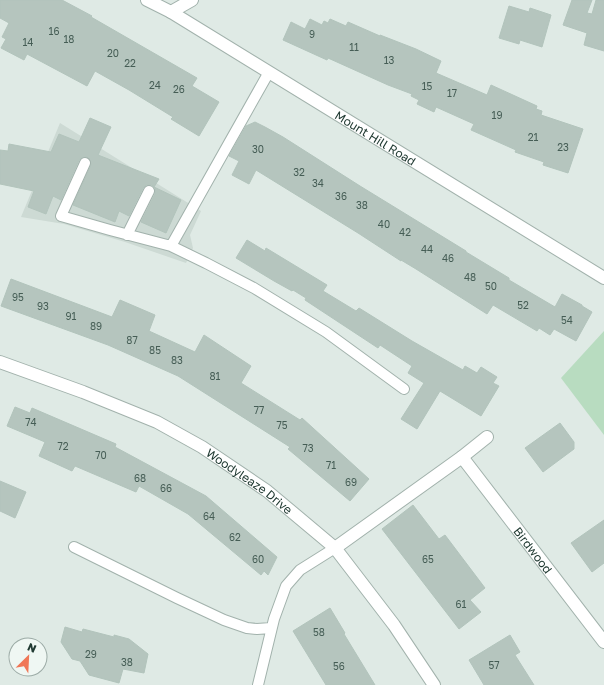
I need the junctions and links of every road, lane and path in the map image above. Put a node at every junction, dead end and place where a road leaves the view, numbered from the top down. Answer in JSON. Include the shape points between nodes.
{"nodes":[{"id":1,"x":147,"y":0,"type":"edge"},
{"id":2,"x":192,"y":0,"type":"edge"},
{"id":3,"x":171,"y":12,"type":"junction"},
{"id":4,"x":269,"y":72,"type":"junction"},
{"id":5,"x":85,"y":164,"type":"dead end"},
{"id":6,"x":149,"y":191,"type":"dead end"},
{"id":7,"x":127,"y":234,"type":"junction"},
{"id":8,"x":171,"y":246,"type":"junction"},
{"id":9,"x":604,"y":278,"type":"edge"},
{"id":10,"x":0,"y":362,"type":"edge"},
{"id":11,"x":404,"y":389,"type":"dead end"},
{"id":12,"x":487,"y":437,"type":"dead end"},
{"id":13,"x":462,"y":457,"type":"junction"},
{"id":14,"x":74,"y":548,"type":"dead end"},
{"id":15,"x":335,"y":548,"type":"junction"},
{"id":16,"x":271,"y":628,"type":"junction"},
{"id":17,"x":604,"y":642,"type":"edge"},
{"id":18,"x":258,"y":685,"type":"edge"},
{"id":19,"x":434,"y":685,"type":"edge"}],
"edges":[{"from":1,"to":3,"type":"street","name":"Mount Hill Road"},
{"from":2,"to":3,"type":"street"},
{"from":3,"to":4,"type":"street","name":"Mount Hill Road"},
{"from":4,"to":8,"type":"lane"},
{"from":4,"to":9,"type":"street","name":"Mount Hill Road"},
{"from":5,"to":7,"type":"lane","via":[[61,216]]},
{"from":6,"to":7,"type":"lane"},
{"from":7,"to":8,"type":"lane"},
{"from":8,"to":11,"type":"lane","via":[[254,288],[326,332]]},
{"from":10,"to":15,"type":"street","name":"Woodyleaze Drive","via":[[157,422],[202,447],[267,491]]},
{"from":12,"to":13,"type":"street"},
{"from":13,"to":15,"type":"street"},
{"from":13,"to":17,"type":"street","name":"Birdwood"},
{"from":14,"to":16,"type":"lane","via":[[224,620],[247,628]]},
{"from":15,"to":16,"type":"lane","via":[[300,570],[286,586]]},
{"from":15,"to":19,"type":"street","name":"Woodyleaze Drive","via":[[394,625]]},
{"from":16,"to":18,"type":"lane"}]}
